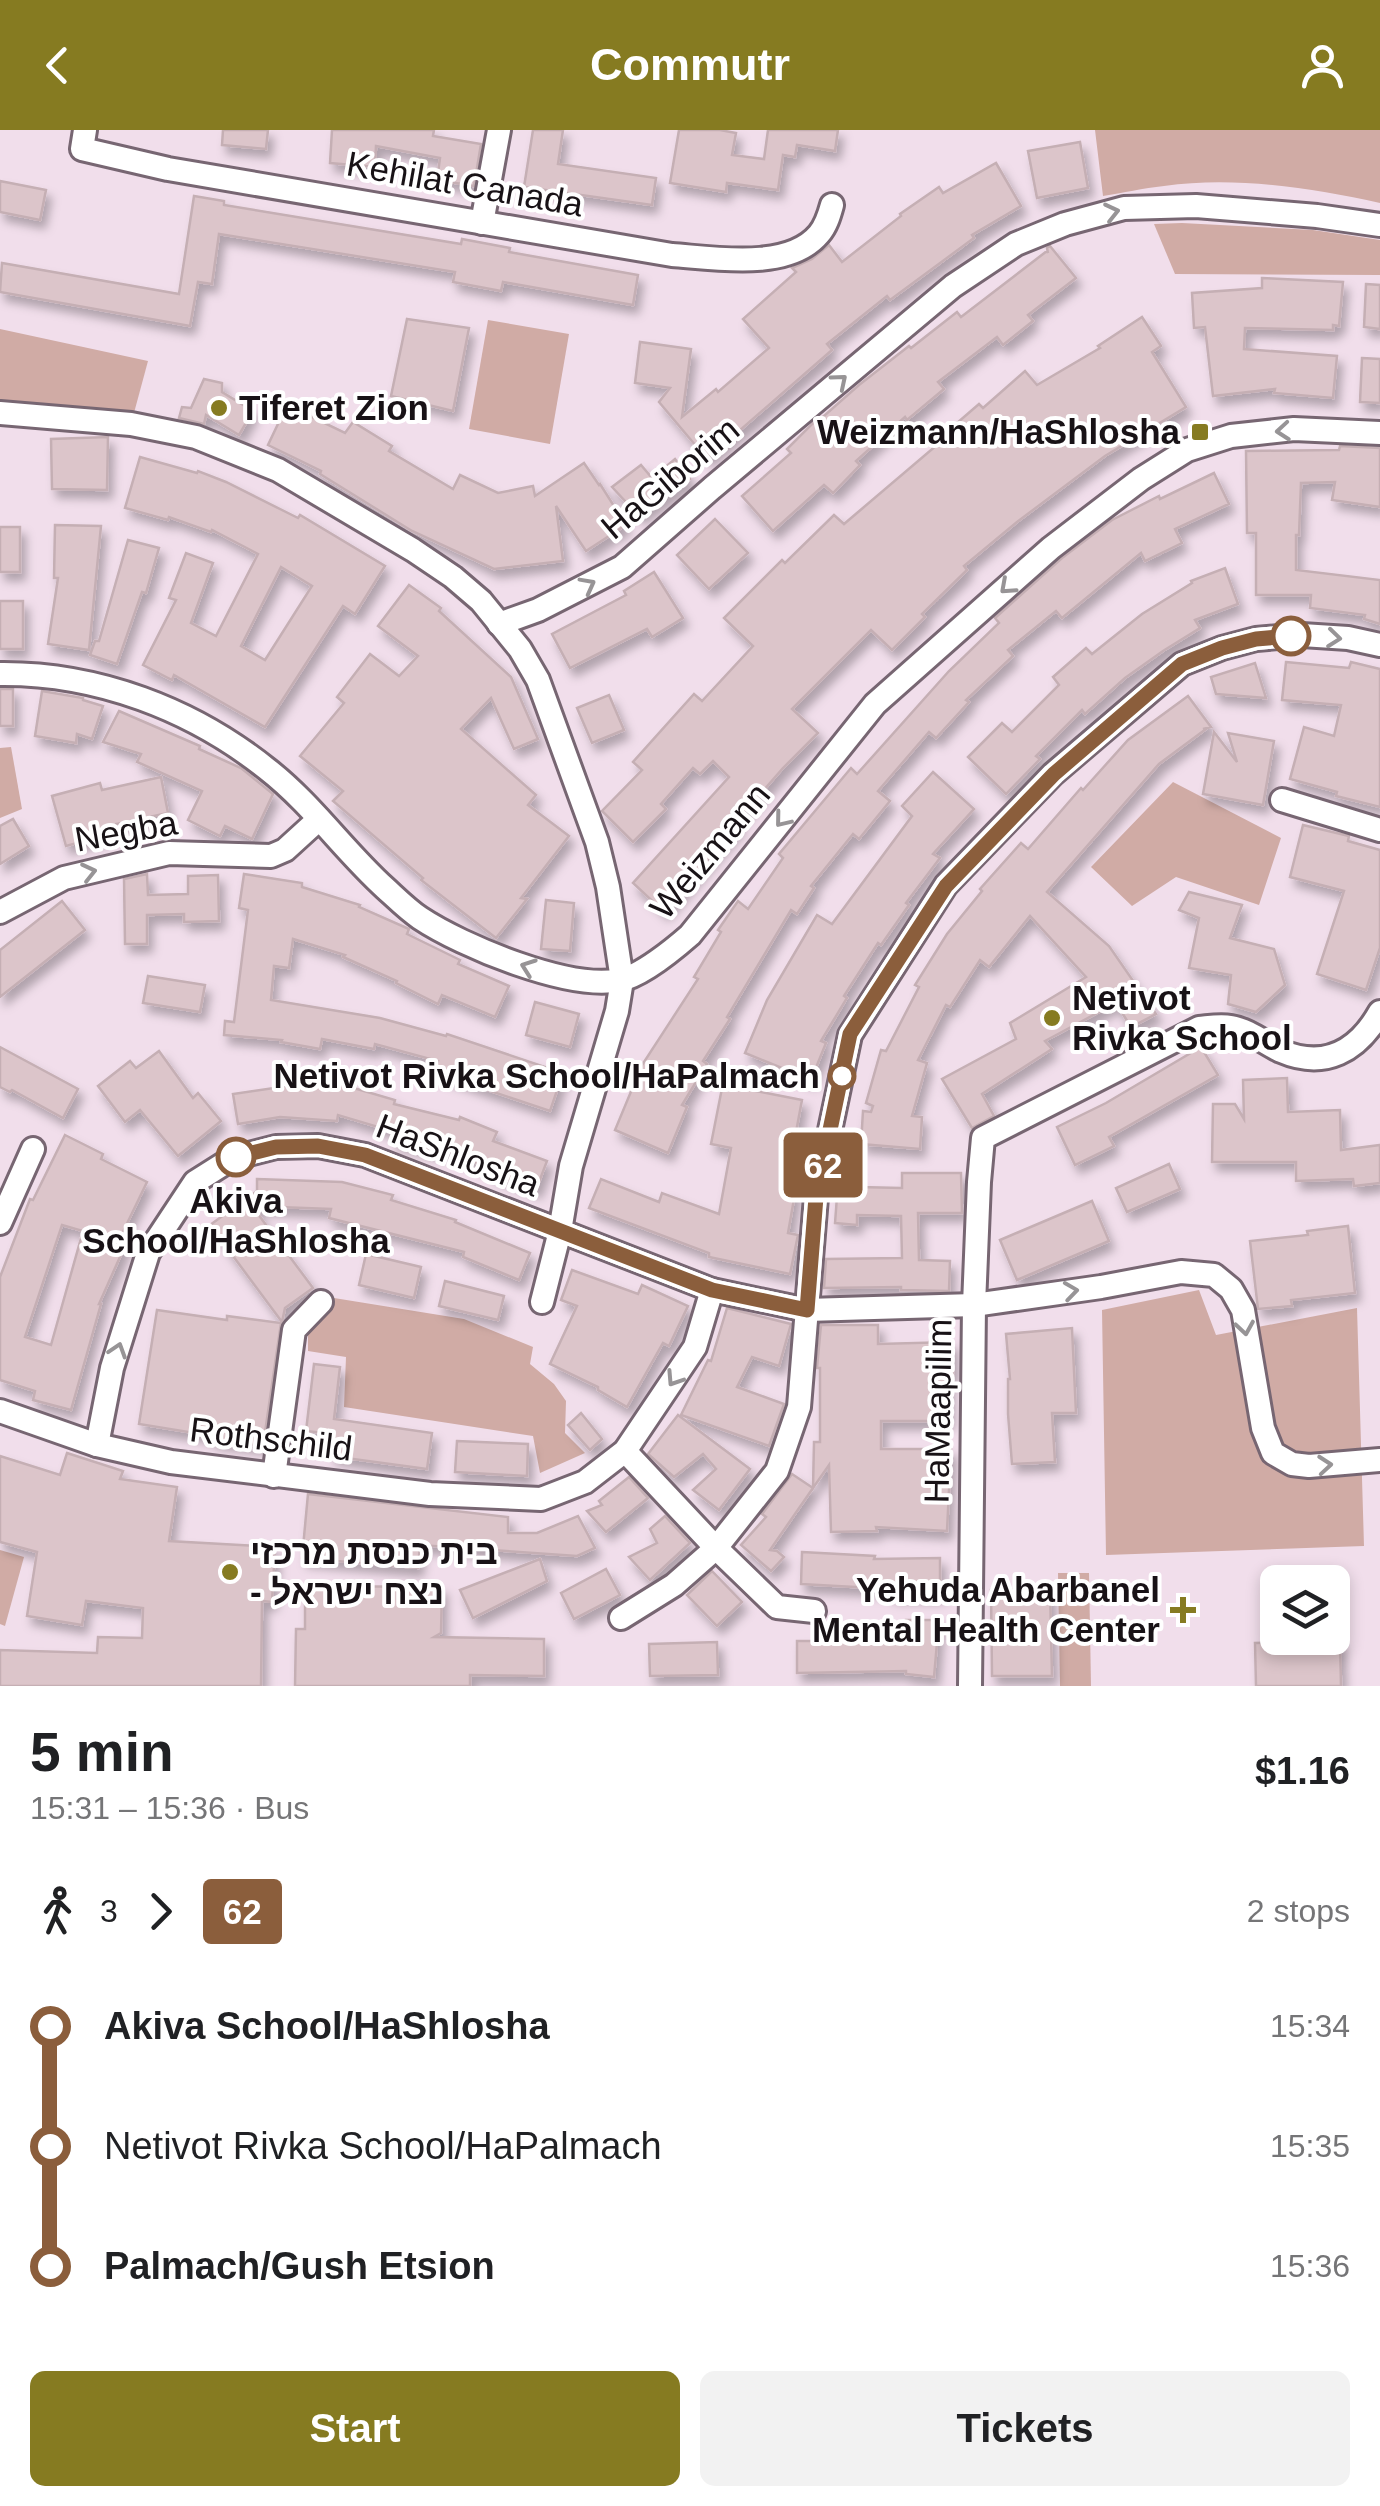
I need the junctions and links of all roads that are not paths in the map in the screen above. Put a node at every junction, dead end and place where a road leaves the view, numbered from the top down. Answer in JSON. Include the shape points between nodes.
{"nodes":[{"id":1,"x":85,"y":130,"type":"edge"},
{"id":2,"x":499,"y":130,"type":"edge"},
{"id":3,"x":832,"y":205,"type":"dead end"},
{"id":4,"x":482,"y":222,"type":"junction"},
{"id":5,"x":1380,"y":225,"type":"edge"},
{"id":6,"x":0,"y":413,"type":"edge"},
{"id":7,"x":1380,"y":433,"type":"edge"},
{"id":8,"x":499,"y":624,"type":"junction"},
{"id":9,"x":1380,"y":645,"type":"edge"},
{"id":10,"x":0,"y":674,"type":"edge"},
{"id":11,"x":1282,"y":800,"type":"dead end"},
{"id":12,"x":319,"y":819,"type":"junction"},
{"id":13,"x":1380,"y":830,"type":"edge"},
{"id":14,"x":0,"y":912,"type":"edge"},
{"id":15,"x":622,"y":980,"type":"junction"},
{"id":16,"x":1380,"y":1012,"type":"edge"},
{"id":17,"x":33,"y":1149,"type":"dead end"},
{"id":18,"x":0,"y":1223,"type":"edge"},
{"id":19,"x":560,"y":1231,"type":"junction"},
{"id":20,"x":712,"y":1290,"type":"junction"},
{"id":21,"x":321,"y":1302,"type":"dead end"},
{"id":22,"x":542,"y":1302,"type":"dead end"},
{"id":23,"x":974,"y":1305,"type":"junction"},
{"id":24,"x":807,"y":1310,"type":"junction"},
{"id":25,"x":0,"y":1411,"type":"edge"},
{"id":26,"x":97,"y":1445,"type":"junction"},
{"id":27,"x":625,"y":1451,"type":"junction"},
{"id":28,"x":1380,"y":1460,"type":"edge"},
{"id":29,"x":274,"y":1476,"type":"junction"},
{"id":30,"x":716,"y":1548,"type":"junction"},
{"id":31,"x":814,"y":1611,"type":"dead end"},
{"id":32,"x":621,"y":1618,"type":"dead end"},
{"id":33,"x":970,"y":1686,"type":"edge"}],
"edges":[{"from":1,"to":4,"type":"street","name":"Kehilat Canada","via":[[82,148],[168,169]]},
{"from":2,"to":4,"type":"street"},
{"from":3,"to":4,"type":"street","name":"Kehilat Canada","via":[[827,223],[804,247],[755,259],[672,255]]},
{"from":8,"to":5,"type":"street","name":"HaGiborim","one_way":true,"via":[[622,567],[953,286],[1016,244],[1124,208],[1196,206]]},
{"from":6,"to":8,"type":"street","via":[[131,424],[196,438],[278,470],[452,577]]},
{"from":7,"to":15,"type":"street","name":"Weizmann","one_way":true,"via":[[1294,429],[1231,436],[1187,450],[1141,479],[1051,548],[875,704],[690,935]]},
{"from":8,"to":15,"type":"street","via":[[538,680],[597,842]]},
{"from":24,"to":9,"type":"street","one_way":true,"via":[[816,1197],[850,1034],[946,886],[1054,774],[1182,664],[1256,639],[1302,635]]},
{"from":10,"to":12,"type":"street","via":[[89,683],[186,717],[268,769]]},
{"from":11,"to":13,"type":"street"},
{"from":14,"to":12,"type":"street","name":"Negba","one_way":true,"via":[[64,878],[170,853],[271,856]]},
{"from":15,"to":12,"type":"street","one_way":true,"via":[[553,976],[420,918]]},
{"from":15,"to":19,"type":"street"},
{"from":16,"to":23,"type":"street","name":"HaMaapilim","via":[[1352,1048],[1324,1058],[1296,1056],[1233,1027],[1199,1028],[983,1138]]},
{"from":17,"to":18,"type":"street"},
{"from":19,"to":20,"type":"street","name":"HaShlosha"},
{"from":19,"to":22,"type":"street"},
{"from":26,"to":19,"type":"street","name":"HaShlosha","one_way":true,"via":[[112,1368],[148,1254],[195,1182],[233,1158],[318,1146],[365,1155]]},
{"from":20,"to":24,"type":"street","name":"HaShlosha"},
{"from":20,"to":27,"type":"street","one_way":true,"via":[[696,1346]]},
{"from":21,"to":29,"type":"street","via":[[294,1330]]},
{"from":23,"to":24,"type":"street","name":"HaShlosha"},
{"from":23,"to":28,"type":"street","name":"HaShlosha","one_way":true,"via":[[1181,1272],[1214,1276],[1242,1310],[1262,1428],[1273,1453],[1309,1466]]},
{"from":23,"to":33,"type":"street","name":"HaMaapilim"},
{"from":24,"to":30,"type":"street","via":[[799,1407],[777,1470]]},
{"from":25,"to":26,"type":"street","name":"Rothschild"},
{"from":26,"to":29,"type":"street","name":"Rothschild"},
{"from":27,"to":29,"type":"street","name":"Rothschild","via":[[585,1482],[540,1498],[430,1494]]},
{"from":27,"to":30,"type":"street"},
{"from":30,"to":31,"type":"street","via":[[777,1607]]},
{"from":30,"to":32,"type":"street"}]}
